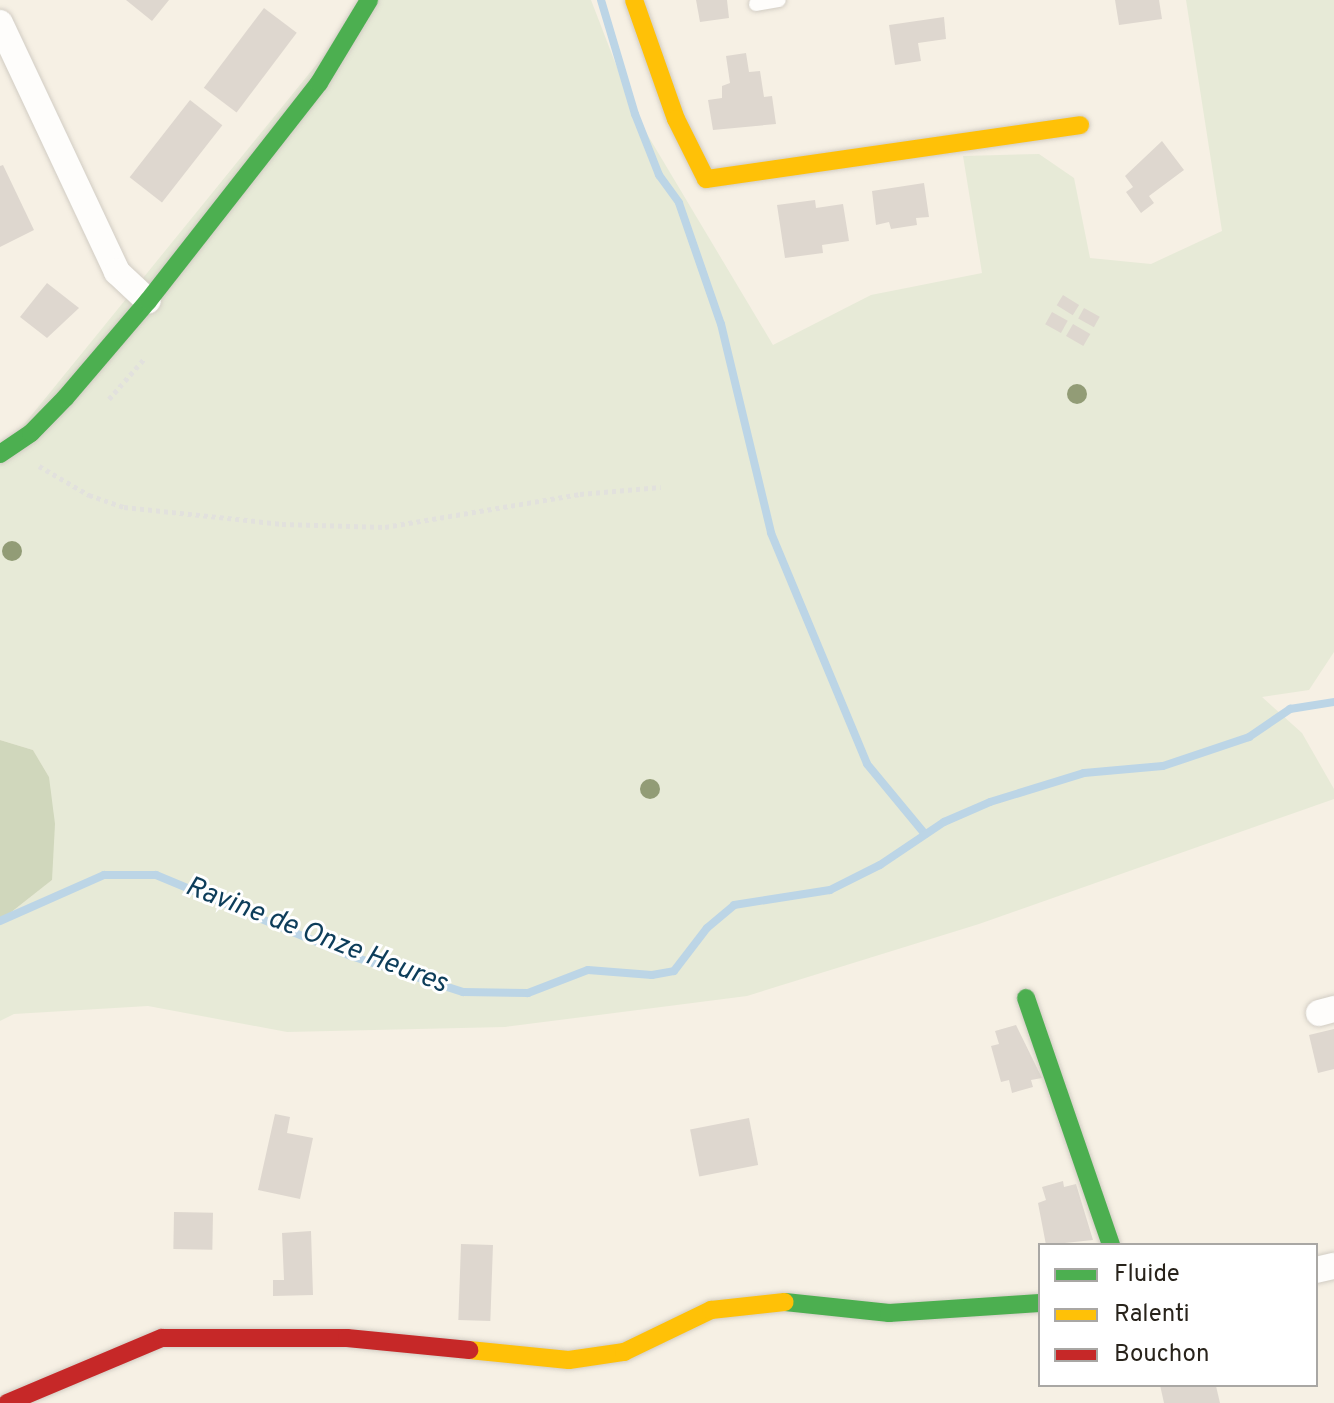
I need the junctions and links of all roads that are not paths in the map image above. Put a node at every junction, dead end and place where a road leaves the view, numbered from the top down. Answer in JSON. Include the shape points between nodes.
{"nodes":[{"id":1,"x":369,"y":0,"type":"edge"},
{"id":2,"x":634,"y":0,"type":"edge"},
{"id":3,"x":779,"y":0,"type":"edge"},
{"id":4,"x":756,"y":4,"type":"dead end"},
{"id":5,"x":0,"y":23,"type":"edge"},
{"id":6,"x":1080,"y":125,"type":"dead end"},
{"id":7,"x":148,"y":301,"type":"junction"},
{"id":8,"x":0,"y":454,"type":"edge"},
{"id":9,"x":1026,"y":998,"type":"dead end"},
{"id":10,"x":1110,"y":1243,"type":"edge"},
{"id":11,"x":1038,"y":1303,"type":"edge"},
{"id":12,"x":7,"y":1403,"type":"edge"}],
"edges":[{"from":1,"to":7,"type":"street","via":[[319,83]]},
{"from":2,"to":6,"type":"street","via":[[676,119],[706,179]]},
{"from":3,"to":4,"type":"lane"},
{"from":5,"to":7,"type":"street","via":[[117,272]]},
{"from":7,"to":8,"type":"street","via":[[66,397],[31,433]]},
{"from":9,"to":10,"type":"street"},
{"from":11,"to":12,"type":"street","via":[[889,1313],[767,1300],[711,1310],[624,1352],[569,1360],[347,1338],[162,1338]]}]}
